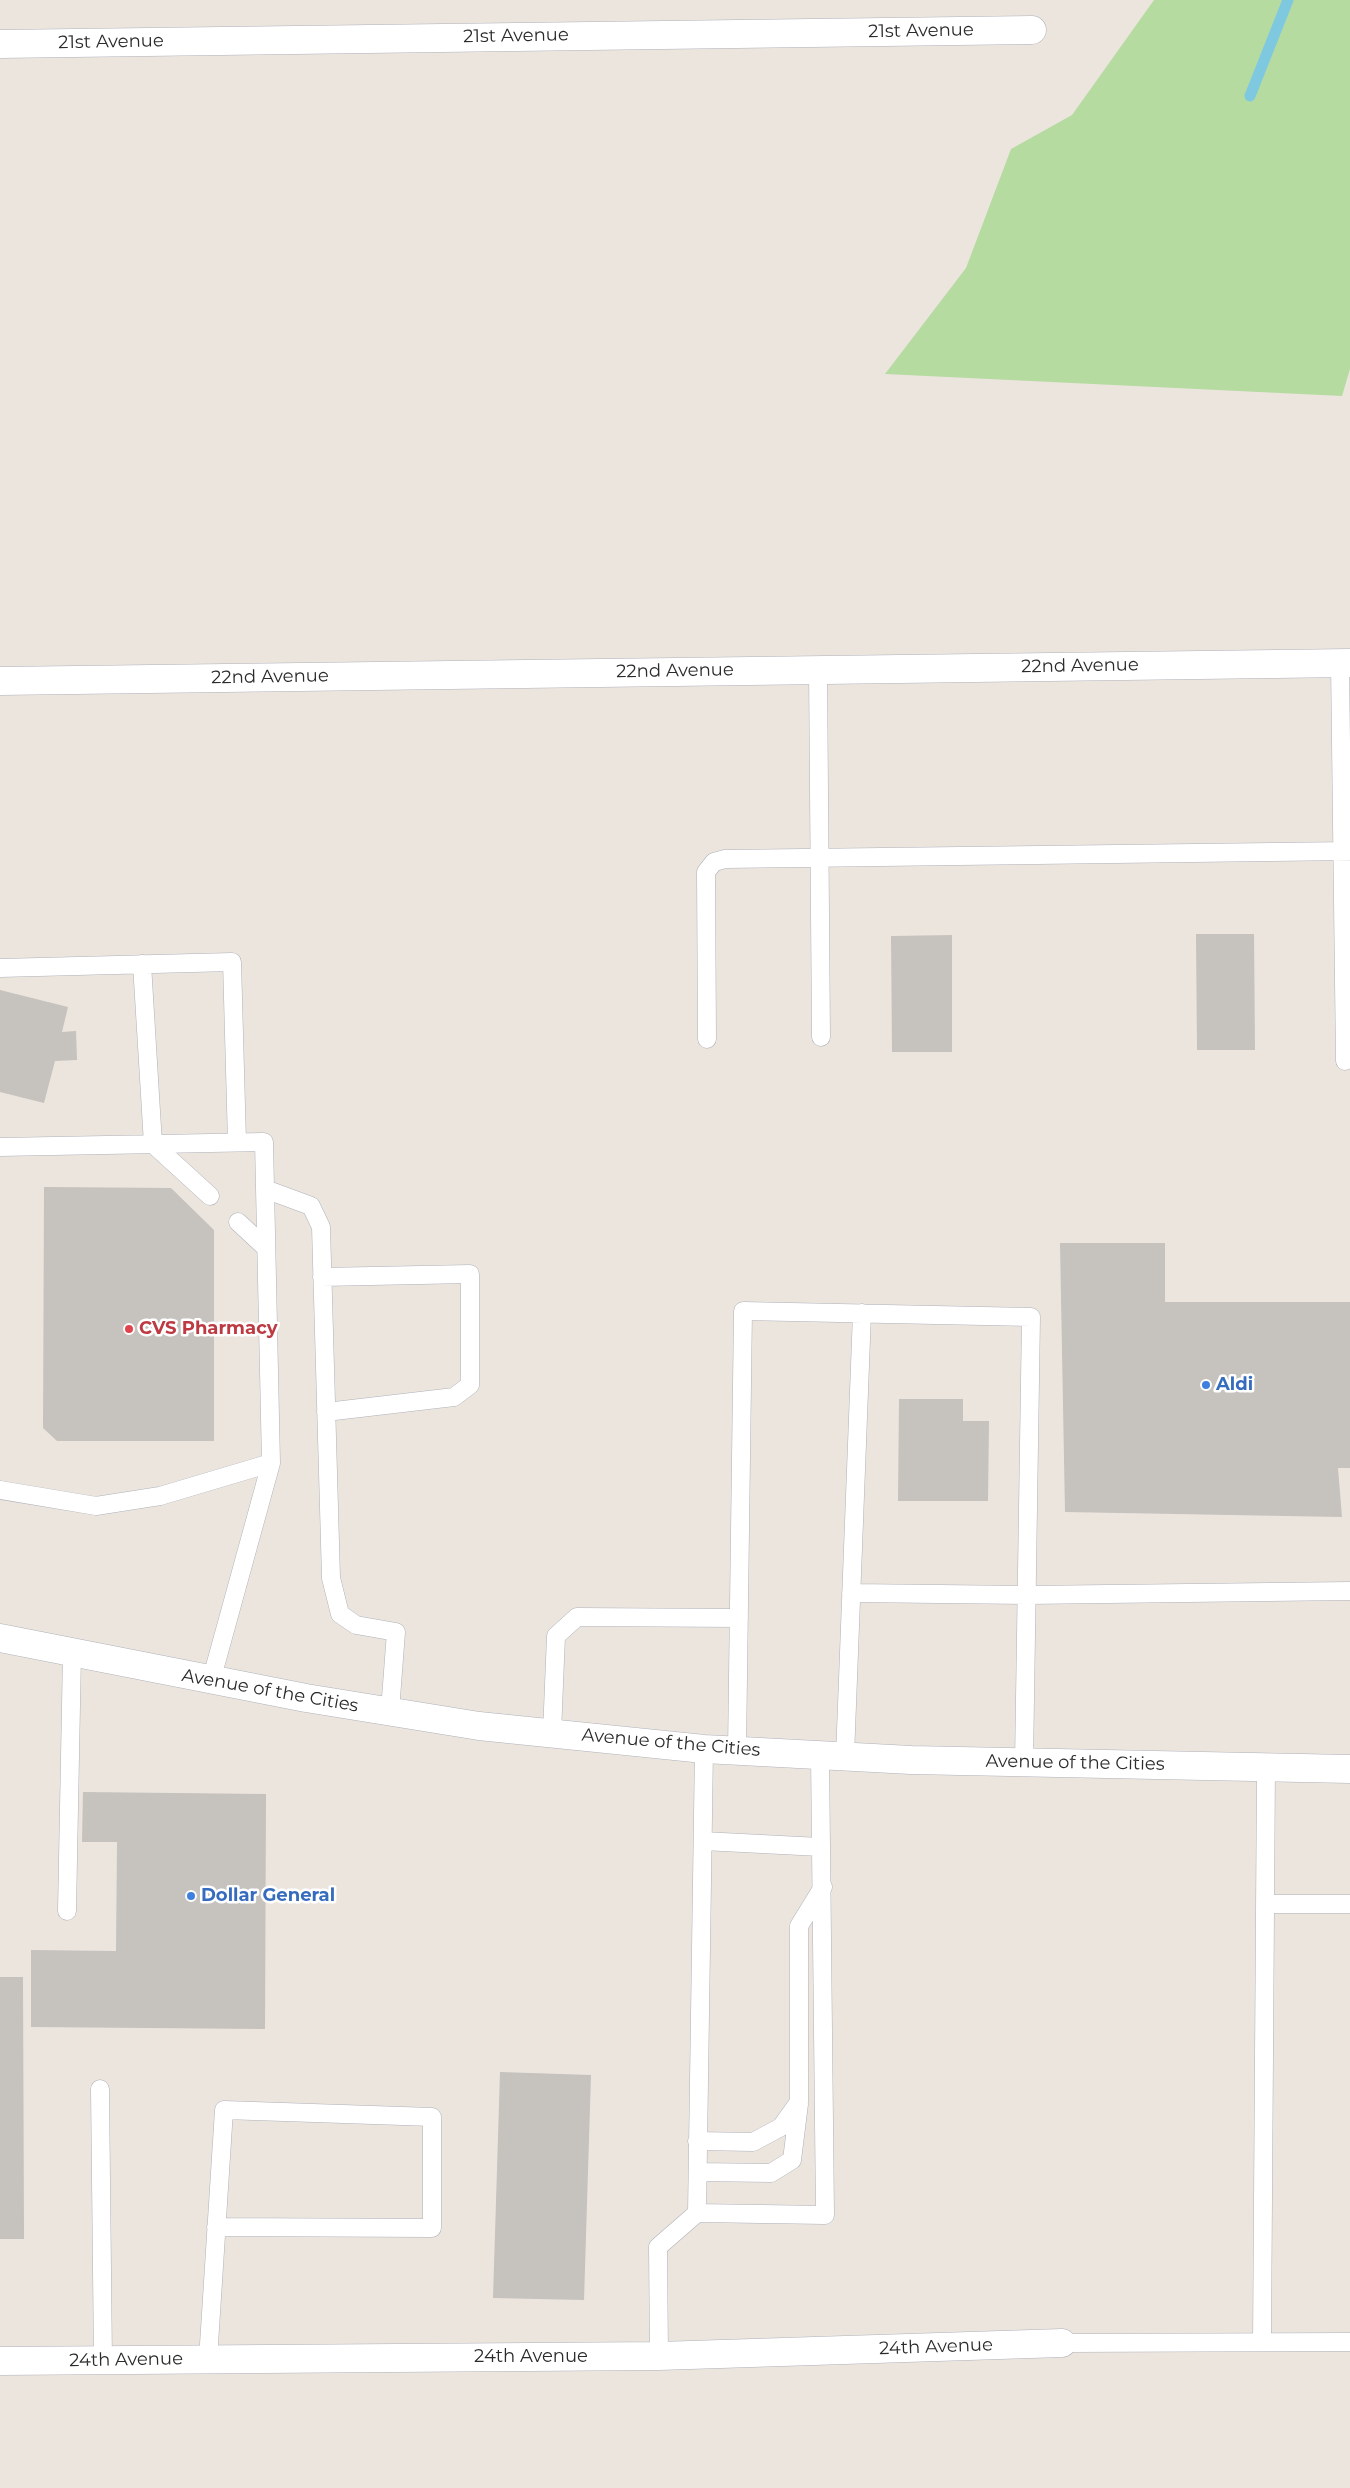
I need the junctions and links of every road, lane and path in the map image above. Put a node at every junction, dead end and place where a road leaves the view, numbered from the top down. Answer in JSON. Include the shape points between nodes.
{"nodes":[{"id":1,"x":1032,"y":30,"type":"dead end"},
{"id":2,"x":0,"y":44,"type":"edge"},
{"id":3,"x":1345,"y":663,"type":"edge"},
{"id":4,"x":818,"y":669,"type":"junction"},
{"id":5,"x":0,"y":681,"type":"edge"},
{"id":6,"x":1346,"y":851,"type":"edge"},
{"id":7,"x":820,"y":858,"type":"junction"},
{"id":8,"x":142,"y":964,"type":"junction"},
{"id":9,"x":0,"y":968,"type":"edge"},
{"id":10,"x":821,"y":1037,"type":"dead end"},
{"id":11,"x":707,"y":1039,"type":"dead end"},
{"id":12,"x":1345,"y":1061,"type":"dead end"},
{"id":13,"x":236,"y":1142,"type":"junction"},
{"id":14,"x":153,"y":1144,"type":"junction"},
{"id":15,"x":0,"y":1147,"type":"edge"},
{"id":16,"x":265,"y":1189,"type":"junction"},
{"id":17,"x":210,"y":1196,"type":"dead end"},
{"id":18,"x":238,"y":1222,"type":"dead end"},
{"id":19,"x":266,"y":1248,"type":"junction"},
{"id":20,"x":322,"y":1277,"type":"junction"},
{"id":21,"x":862,"y":1313,"type":"junction"},
{"id":22,"x":326,"y":1412,"type":"junction"},
{"id":23,"x":271,"y":1463,"type":"junction"},
{"id":24,"x":0,"y":1490,"type":"edge"},
{"id":25,"x":1350,"y":1591,"type":"edge"},
{"id":26,"x":851,"y":1593,"type":"junction"},
{"id":27,"x":1026,"y":1595,"type":"junction"},
{"id":28,"x":738,"y":1618,"type":"junction"},
{"id":29,"x":0,"y":1638,"type":"edge"},
{"id":30,"x":72,"y":1654,"type":"junction"},
{"id":31,"x":210,"y":1681,"type":"junction"},
{"id":32,"x":390,"y":1712,"type":"junction"},
{"id":33,"x":552,"y":1733,"type":"junction"},
{"id":34,"x":704,"y":1749,"type":"junction"},
{"id":35,"x":737,"y":1750,"type":"junction"},
{"id":36,"x":832,"y":1756,"type":"junction"},
{"id":37,"x":1024,"y":1762,"type":"junction"},
{"id":38,"x":1266,"y":1767,"type":"junction"},
{"id":39,"x":1350,"y":1769,"type":"edge"},
{"id":40,"x":703,"y":1841,"type":"junction"},
{"id":41,"x":820,"y":1847,"type":"junction"},
{"id":42,"x":823,"y":1886,"type":"junction"},
{"id":43,"x":1266,"y":1904,"type":"junction"},
{"id":44,"x":1350,"y":1904,"type":"edge"},
{"id":45,"x":67,"y":1910,"type":"dead end"},
{"id":46,"x":100,"y":2089,"type":"dead end"},
{"id":47,"x":799,"y":2102,"type":"junction"},
{"id":48,"x":697,"y":2141,"type":"junction"},
{"id":49,"x":698,"y":2172,"type":"junction"},
{"id":50,"x":697,"y":2213,"type":"junction"},
{"id":51,"x":216,"y":2227,"type":"junction"},
{"id":52,"x":1062,"y":2342,"type":"joint"},
{"id":53,"x":1262,"y":2342,"type":"junction"},
{"id":54,"x":1350,"y":2342,"type":"edge"},
{"id":55,"x":658,"y":2356,"type":"junction"},
{"id":56,"x":208,"y":2360,"type":"junction"},
{"id":57,"x":103,"y":2361,"type":"junction"},
{"id":58,"x":0,"y":2362,"type":"edge"}],
"edges":[{"from":1,"to":2,"type":"street","name":"21st Avenue"},
{"from":3,"to":4,"type":"street","name":"22nd Avenue"},
{"from":3,"to":6,"type":"lane"},
{"from":4,"to":5,"type":"street","name":"22nd Avenue"},
{"from":4,"to":7,"type":"lane"},
{"from":6,"to":7,"type":"lane"},
{"from":6,"to":12,"type":"lane"},
{"from":7,"to":10,"type":"lane"},
{"from":7,"to":11,"type":"lane","via":[[725,858],[714,862],[706,872]]},
{"from":8,"to":9,"type":"lane"},
{"from":8,"to":13,"type":"lane","via":[[232,962]]},
{"from":8,"to":14,"type":"lane"},
{"from":13,"to":14,"type":"lane"},
{"from":13,"to":16,"type":"lane","via":[[264,1142]]},
{"from":14,"to":15,"type":"lane"},
{"from":14,"to":17,"type":"lane"},
{"from":16,"to":19,"type":"lane"},
{"from":16,"to":20,"type":"lane","via":[[311,1206],[321,1227]]},
{"from":18,"to":19,"type":"lane"},
{"from":19,"to":23,"type":"lane"},
{"from":20,"to":22,"type":"lane"},
{"from":20,"to":22,"type":"lane","via":[[470,1274],[470,1384],[454,1397]]},
{"from":21,"to":26,"type":"lane"},
{"from":21,"to":27,"type":"lane","via":[[1031,1317]]},
{"from":21,"to":28,"type":"lane","via":[[743,1311]]},
{"from":22,"to":32,"type":"lane","via":[[331,1578],[340,1614],[356,1625],[396,1632]]},
{"from":23,"to":24,"type":"lane","via":[[160,1496],[96,1506]]},
{"from":23,"to":31,"type":"lane"},
{"from":25,"to":27,"type":"lane"},
{"from":26,"to":27,"type":"lane"},
{"from":26,"to":36,"type":"lane"},
{"from":27,"to":37,"type":"lane"},
{"from":28,"to":33,"type":"lane","via":[[577,1617],[556,1636]]},
{"from":28,"to":35,"type":"lane"},
{"from":29,"to":30,"type":"street","name":"Avenue of the Cities"},
{"from":30,"to":31,"type":"street","name":"Avenue of the Cities"},
{"from":30,"to":45,"type":"lane"},
{"from":31,"to":32,"type":"street","name":"Avenue of the Cities"},
{"from":32,"to":33,"type":"street","name":"Avenue of the Cities"},
{"from":33,"to":34,"type":"street","name":"Avenue of the Cities"},
{"from":34,"to":35,"type":"street","name":"Avenue of the Cities"},
{"from":34,"to":40,"type":"lane"},
{"from":35,"to":36,"type":"street","name":"Avenue of the Cities"},
{"from":36,"to":37,"type":"street","name":"Avenue of the Cities"},
{"from":36,"to":41,"type":"lane"},
{"from":37,"to":38,"type":"street","name":"Avenue of the Cities"},
{"from":38,"to":39,"type":"street","name":"Avenue of the Cities"},
{"from":38,"to":43,"type":"lane"},
{"from":40,"to":41,"type":"lane"},
{"from":40,"to":48,"type":"lane"},
{"from":41,"to":42,"type":"lane"},
{"from":42,"to":47,"type":"lane","via":[[799,1926]]},
{"from":42,"to":50,"type":"lane","via":[[825,2215]]},
{"from":43,"to":44,"type":"lane"},
{"from":43,"to":53,"type":"lane"},
{"from":46,"to":57,"type":"lane"},
{"from":47,"to":48,"type":"lane","via":[[781,2126],[753,2142]]},
{"from":47,"to":49,"type":"lane","via":[[792,2160],[771,2173]]},
{"from":48,"to":49,"type":"lane"},
{"from":49,"to":50,"type":"lane"},
{"from":50,"to":55,"type":"lane","via":[[658,2247]]},
{"from":51,"to":51,"type":"lane","via":[[224,2110],[432,2117],[432,2228]]},
{"from":51,"to":56,"type":"lane"},
{"from":52,"to":53,"type":"lane"},
{"from":52,"to":55,"type":"street","name":"24th Avenue"},
{"from":53,"to":54,"type":"lane"},
{"from":55,"to":56,"type":"street","name":"24th Avenue"},
{"from":56,"to":57,"type":"street","name":"24th Avenue"},
{"from":57,"to":58,"type":"street","name":"24th Avenue"}]}
